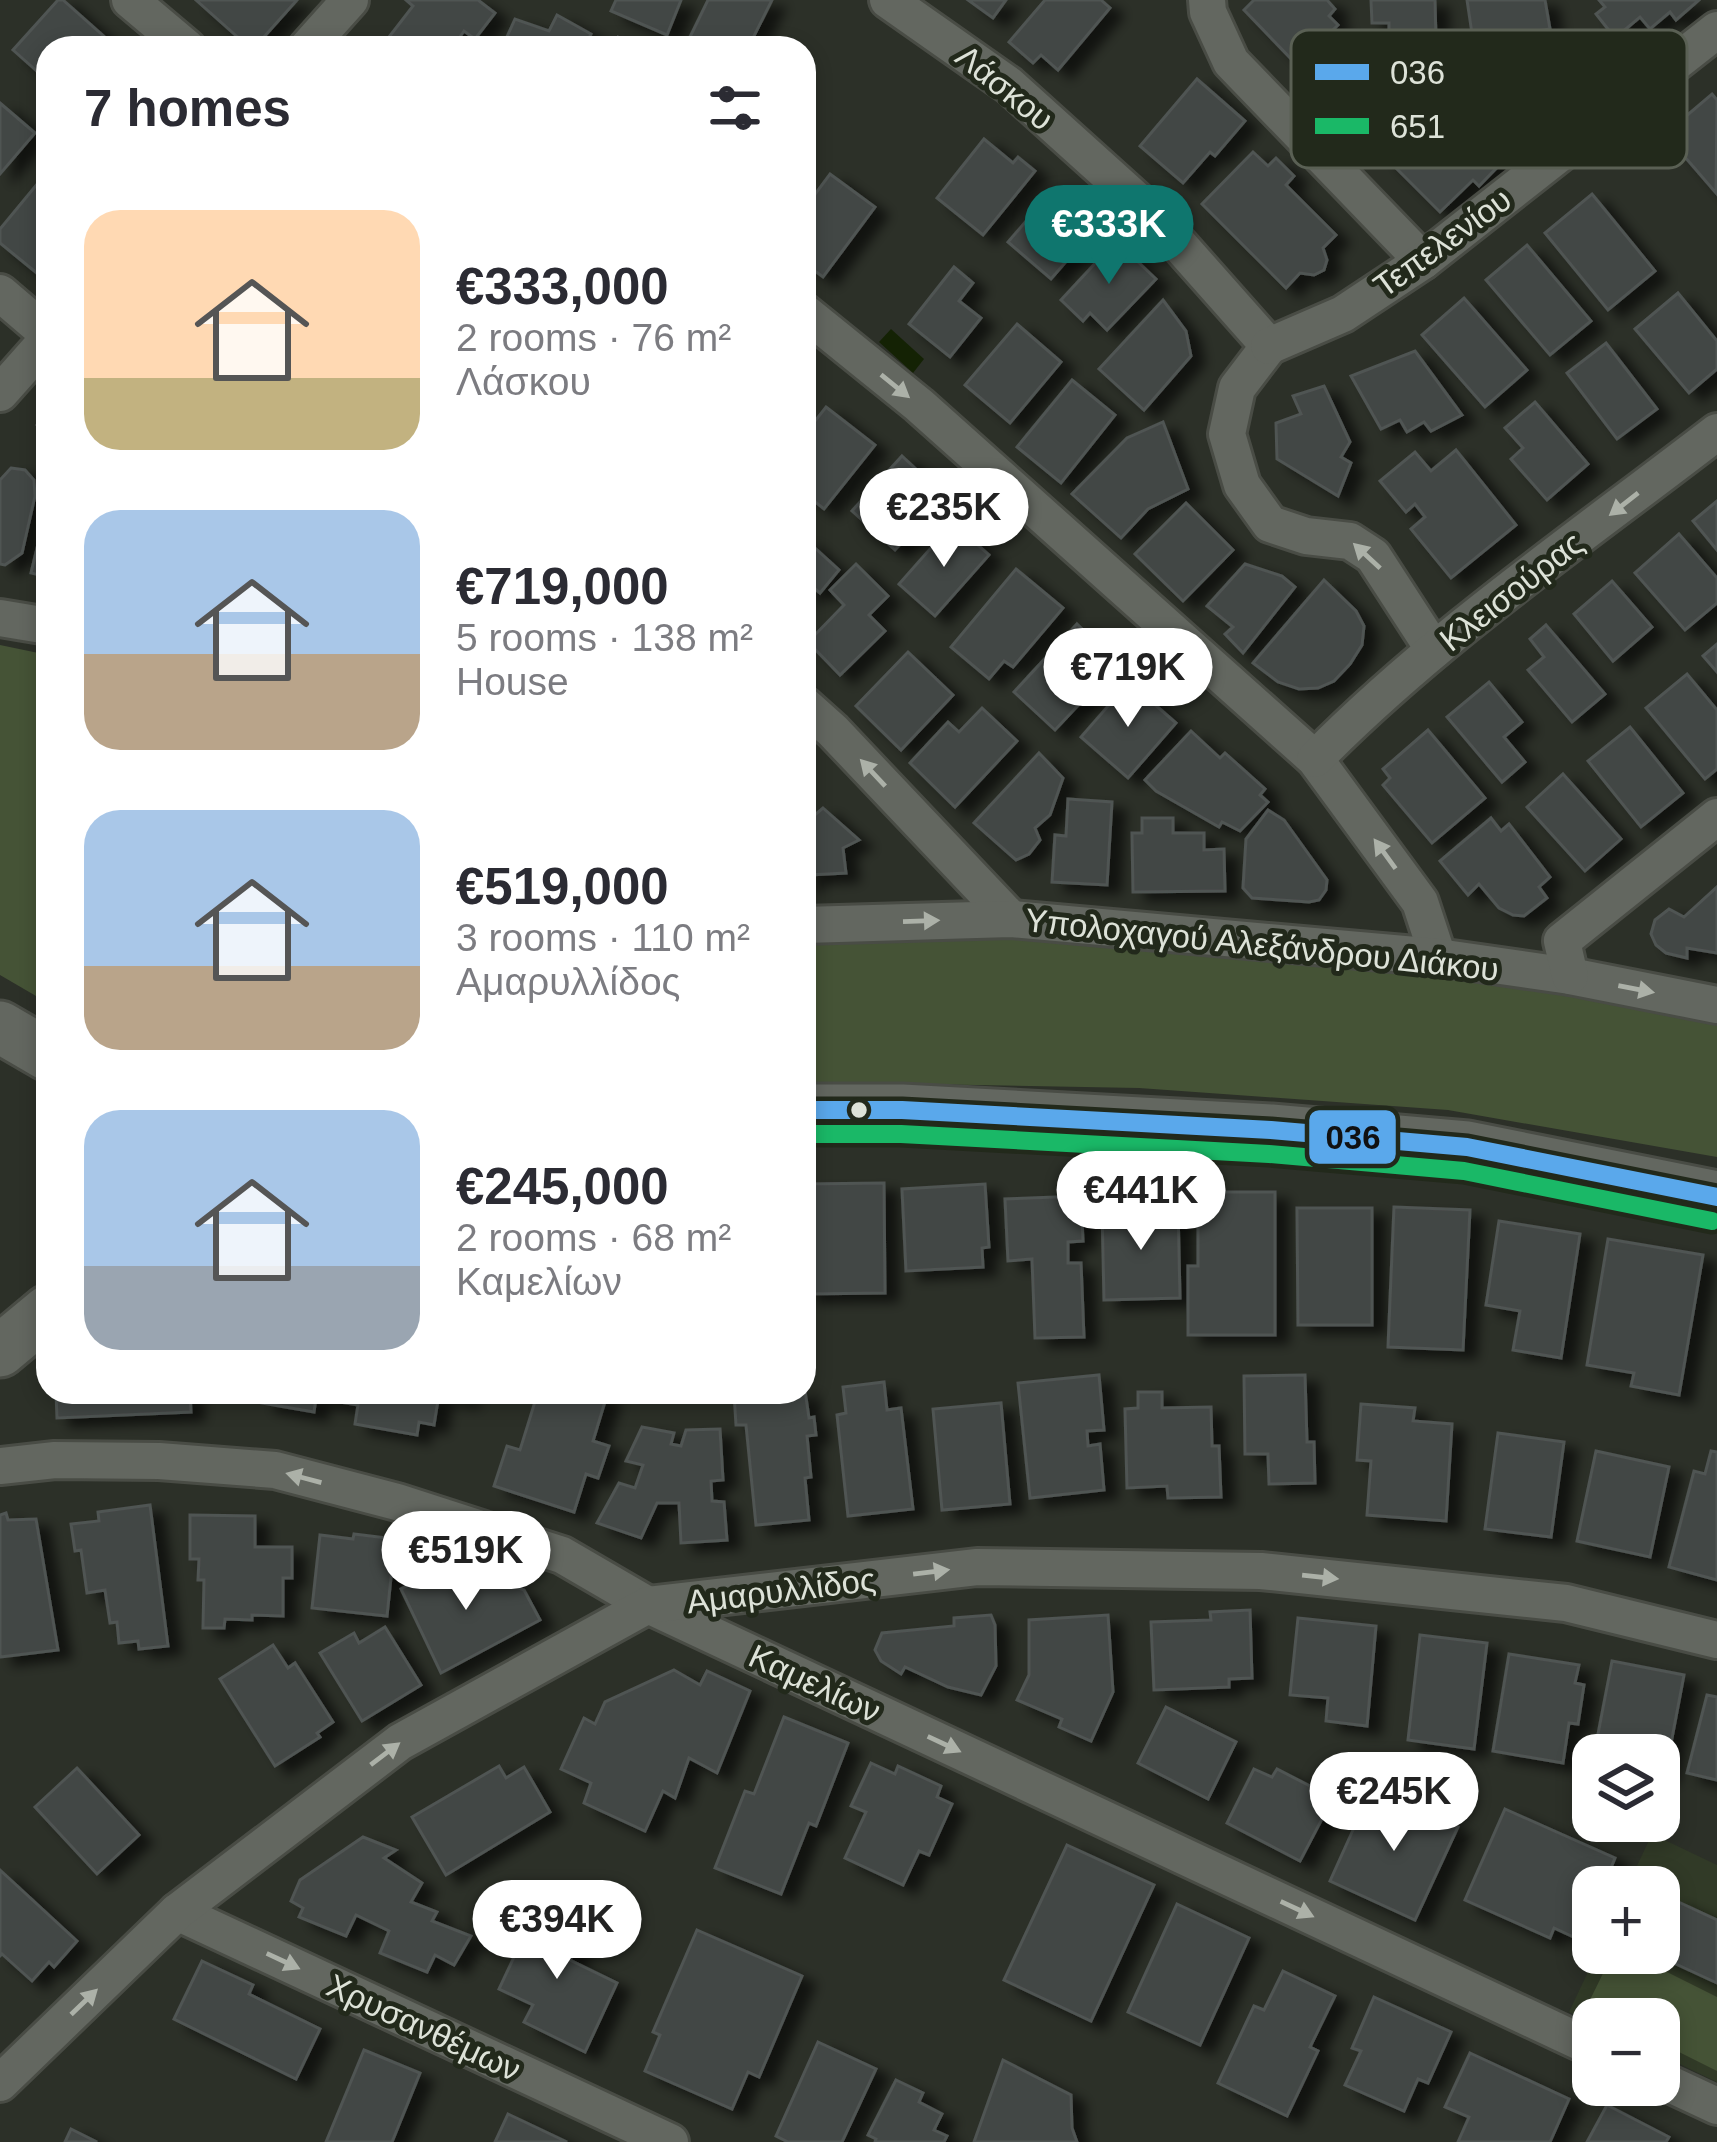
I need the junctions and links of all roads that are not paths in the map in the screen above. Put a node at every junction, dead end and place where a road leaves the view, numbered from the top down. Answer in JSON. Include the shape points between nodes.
{"nodes":[{"id":1,"x":130,"y":0,"type":"edge"},
{"id":2,"x":350,"y":0,"type":"edge"},
{"id":3,"x":888,"y":0,"type":"edge"},
{"id":4,"x":1207,"y":0,"type":"edge"},
{"id":5,"x":1717,"y":30,"type":"edge"},
{"id":6,"x":173,"y":36,"type":"edge"},
{"id":7,"x":318,"y":36,"type":"edge"},
{"id":8,"x":1687,"y":54,"type":"edge"},
{"id":9,"x":1291,"y":124,"type":"edge"},
{"id":10,"x":1333,"y":168,"type":"edge"},
{"id":11,"x":1541,"y":168,"type":"edge"},
{"id":12,"x":1423,"y":261,"type":"junction"},
{"id":13,"x":0,"y":293,"type":"edge"},
{"id":14,"x":816,"y":322,"type":"edge"},
{"id":15,"x":36,"y":325,"type":"edge"},
{"id":16,"x":1270,"y":346,"type":"junction"},
{"id":17,"x":36,"y":350,"type":"edge"},
{"id":18,"x":0,"y":393,"type":"edge"},
{"id":19,"x":1717,"y":432,"type":"edge"},
{"id":20,"x":0,"y":618,"type":"edge"},
{"id":21,"x":36,"y":624,"type":"edge"},
{"id":22,"x":1434,"y":650,"type":"junction"},
{"id":23,"x":816,"y":716,"type":"edge"},
{"id":24,"x":1315,"y":760,"type":"junction"},
{"id":25,"x":1717,"y":817,"type":"edge"},
{"id":26,"x":1011,"y":919,"type":"junction"},
{"id":27,"x":816,"y":925,"type":"edge"},
{"id":28,"x":1438,"y":957,"type":"junction"},
{"id":29,"x":1570,"y":976,"type":"junction"},
{"id":30,"x":1717,"y":1005,"type":"edge"},
{"id":31,"x":0,"y":1027,"type":"edge"},
{"id":32,"x":36,"y":1048,"type":"edge"},
{"id":33,"x":816,"y":1110,"type":"edge"},
{"id":34,"x":1717,"y":1197,"type":"edge"},
{"id":35,"x":36,"y":1321,"type":"edge"},
{"id":36,"x":0,"y":1351,"type":"edge"},
{"id":37,"x":0,"y":1466,"type":"edge"},
{"id":38,"x":648,"y":1605,"type":"junction"},
{"id":39,"x":1717,"y":1640,"type":"edge"},
{"id":40,"x":177,"y":1912,"type":"junction"},
{"id":41,"x":1572,"y":2038,"type":"edge"},
{"id":42,"x":0,"y":2083,"type":"edge"},
{"id":43,"x":1680,"y":2089,"type":"edge"},
{"id":44,"x":1717,"y":2106,"type":"edge"},
{"id":45,"x":670,"y":2142,"type":"edge"}],
"edges":[{"from":1,"to":6,"type":"street"},
{"from":2,"to":7,"type":"street"},
{"from":3,"to":16,"type":"street","name":"Λάσκου","via":[[1009,85],[1152,214]]},
{"from":4,"to":9,"type":"street","via":[[1231,62]]},
{"from":5,"to":8,"type":"street","name":"Τεπελενίου"},
{"from":10,"to":12,"type":"street"},
{"from":11,"to":12,"type":"street","name":"Τεπελενίου"},
{"from":12,"to":16,"type":"street","name":"Τεπελενίου","via":[[1343,314]]},
{"from":13,"to":15,"type":"street"},
{"from":14,"to":24,"type":"street","one_way":true},
{"from":22,"to":16,"type":"street","one_way":true,"via":[[1372,556],[1350,541],[1270,524],[1242,485],[1227,434],[1237,388]]},
{"from":17,"to":18,"type":"street"},
{"from":19,"to":22,"type":"street","name":"Κλεισούρας","one_way":true},
{"from":20,"to":21,"type":"street"},
{"from":22,"to":24,"type":"street","name":"Κλεισούρας"},
{"from":26,"to":23,"type":"street","one_way":true},
{"from":28,"to":24,"type":"street","one_way":true,"via":[[1420,902]]},
{"from":25,"to":29,"type":"street","via":[[1562,941]]},
{"from":27,"to":26,"type":"street","name":"Υπολοχαγού Αλεξάνδρου Διάκου","one_way":true},
{"from":26,"to":28,"type":"street","name":"Υπολοχαγού Αλεξάνδρου Διάκου"},
{"from":28,"to":29,"type":"street","name":"Υπολοχαγού Αλεξάνδρου Διάκου"},
{"from":29,"to":30,"type":"street","name":"Υπολοχαγού Αλεξάνδρου Διάκου","one_way":true},
{"from":31,"to":32,"type":"main road"},
{"from":33,"to":34,"type":"main road","via":[[1467,1147]]},
{"from":35,"to":36,"type":"main road"},
{"from":38,"to":37,"type":"street","name":"Καμελίων","one_way":true,"via":[[562,1555],[274,1470],[56,1460]]},
{"from":38,"to":39,"type":"street","name":"Αμαρυλλίδος","one_way":true,"via":[[977,1567],[1261,1571],[1566,1603]]},
{"from":40,"to":38,"type":"street","name":"Αμαρυλλίδος","one_way":true,"via":[[400,1742]]},
{"from":38,"to":41,"type":"street","name":"Καμελίων","one_way":true},
{"from":42,"to":40,"type":"street","name":"Αμαρυλλίδος","one_way":true},
{"from":40,"to":45,"type":"street","name":"Χρυσανθέμων","one_way":true},
{"from":43,"to":44,"type":"street"}]}
